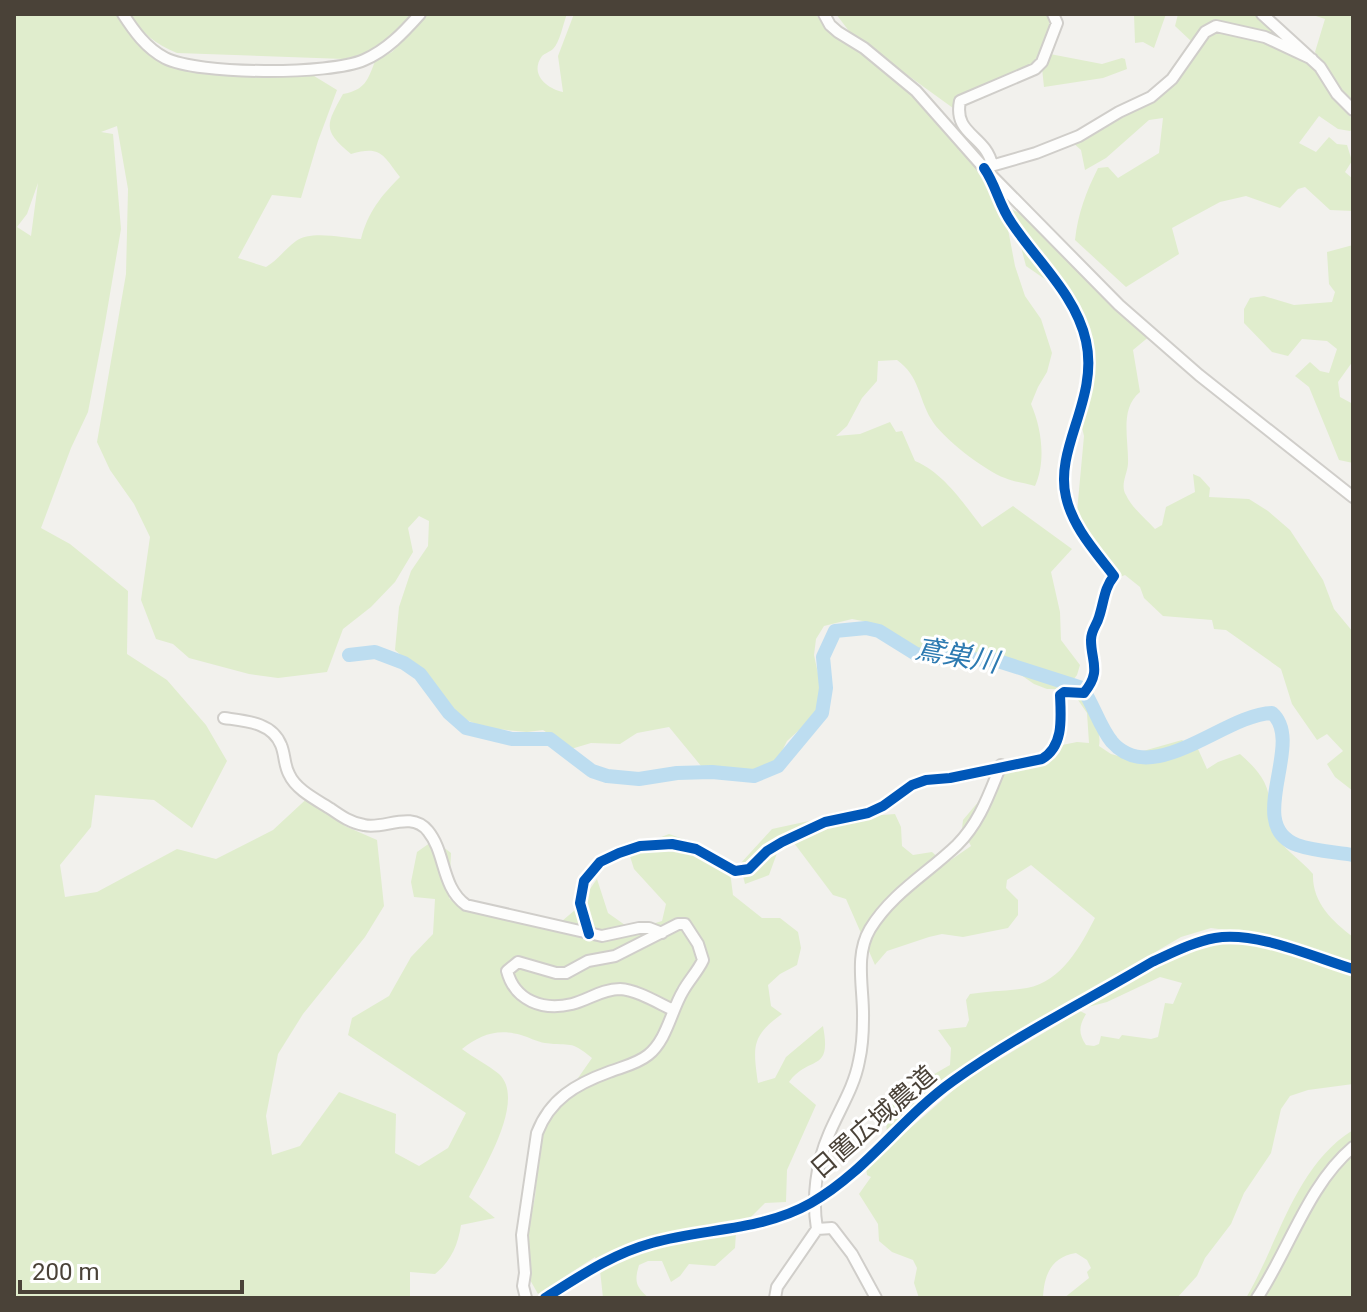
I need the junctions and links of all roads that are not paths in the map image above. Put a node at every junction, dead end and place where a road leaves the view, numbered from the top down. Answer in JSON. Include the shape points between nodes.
{"nodes":[{"id":1,"x":123,"y":14,"type":"edge"},
{"id":2,"x":420,"y":14,"type":"edge"},
{"id":3,"x":824,"y":14,"type":"edge"},
{"id":4,"x":1053,"y":14,"type":"edge"},
{"id":5,"x":1262,"y":14,"type":"edge"},
{"id":6,"x":1312,"y":59,"type":"junction"},
{"id":7,"x":1353,"y":110,"type":"edge"},
{"id":8,"x":988,"y":166,"type":"junction"},
{"id":9,"x":1353,"y":497,"type":"edge"},
{"id":10,"x":224,"y":718,"type":"dead end"},
{"id":11,"x":1001,"y":765,"type":"junction"},
{"id":12,"x":662,"y":933,"type":"junction"},
{"id":13,"x":589,"y":934,"type":"junction"},
{"id":14,"x":1353,"y":969,"type":"edge"},
{"id":15,"x":673,"y":1010,"type":"junction"},
{"id":16,"x":1353,"y":1147,"type":"edge"},
{"id":17,"x":812,"y":1203,"type":"junction"},
{"id":18,"x":817,"y":1229,"type":"junction"},
{"id":19,"x":526,"y":1298,"type":"edge"},
{"id":20,"x":545,"y":1298,"type":"edge"},
{"id":21,"x":775,"y":1298,"type":"edge"},
{"id":22,"x":876,"y":1298,"type":"edge"},
{"id":23,"x":1257,"y":1298,"type":"edge"}],
"edges":[{"from":1,"to":2,"type":"street","via":[[151,49],[167,59],[229,71],[360,62],[392,43]]},
{"from":3,"to":8,"type":"street","via":[[838,32],[916,91]]},
{"from":4,"to":8,"type":"street","via":[[1057,23],[1035,69],[960,101],[957,114],[966,132],[990,155]]},
{"from":5,"to":6,"type":"street"},
{"from":6,"to":7,"type":"street"},
{"from":6,"to":8,"type":"street","via":[[1265,37],[1216,26],[1205,32],[1172,79],[1151,97],[1079,136]]},
{"from":8,"to":9,"type":"street","via":[[1155,338]]},
{"from":8,"to":11,"type":"street","via":[[1009,221],[1071,305],[1086,339],[1088,384],[1064,483],[1083,535],[1114,576],[1092,630],[1096,664],[1090,686],[1084,693],[1060,695],[1056,745],[1042,759]]},
{"from":10,"to":13,"type":"street","via":[[260,724],[276,735],[296,785],[347,820],[366,826],[411,821],[427,830],[449,884],[466,905]]},
{"from":11,"to":13,"type":"street","via":[[912,785],[868,813],[825,822],[782,842],[749,869],[735,871],[696,849],[672,844],[619,853],[600,862],[584,881],[580,903]]},
{"from":11,"to":17,"type":"street","via":[[984,810],[960,842],[902,891],[869,932],[861,967],[859,1062],[828,1136]]},
{"from":12,"to":13,"type":"street","via":[[649,928]]},
{"from":12,"to":15,"type":"street","via":[[685,924],[703,960]]},
{"from":12,"to":15,"type":"street","via":[[566,973],[518,962],[507,971],[521,997],[538,1004],[572,1004],[622,989]]},
{"from":14,"to":17,"type":"street","name":"日置広域農道","via":[[1246,939],[1214,938],[1181,949],[953,1081]]},
{"from":15,"to":19,"type":"street","via":[[647,1056],[568,1092],[542,1119],[522,1235]]},
{"from":16,"to":23,"type":"street","via":[[1314,1197]]},
{"from":17,"to":18,"type":"street"},
{"from":17,"to":20,"type":"street","name":"日置広域農道","via":[[772,1220],[635,1248]]},
{"from":18,"to":21,"type":"street","via":[[777,1287]]},
{"from":18,"to":22,"type":"street","via":[[832,1228]]}]}
